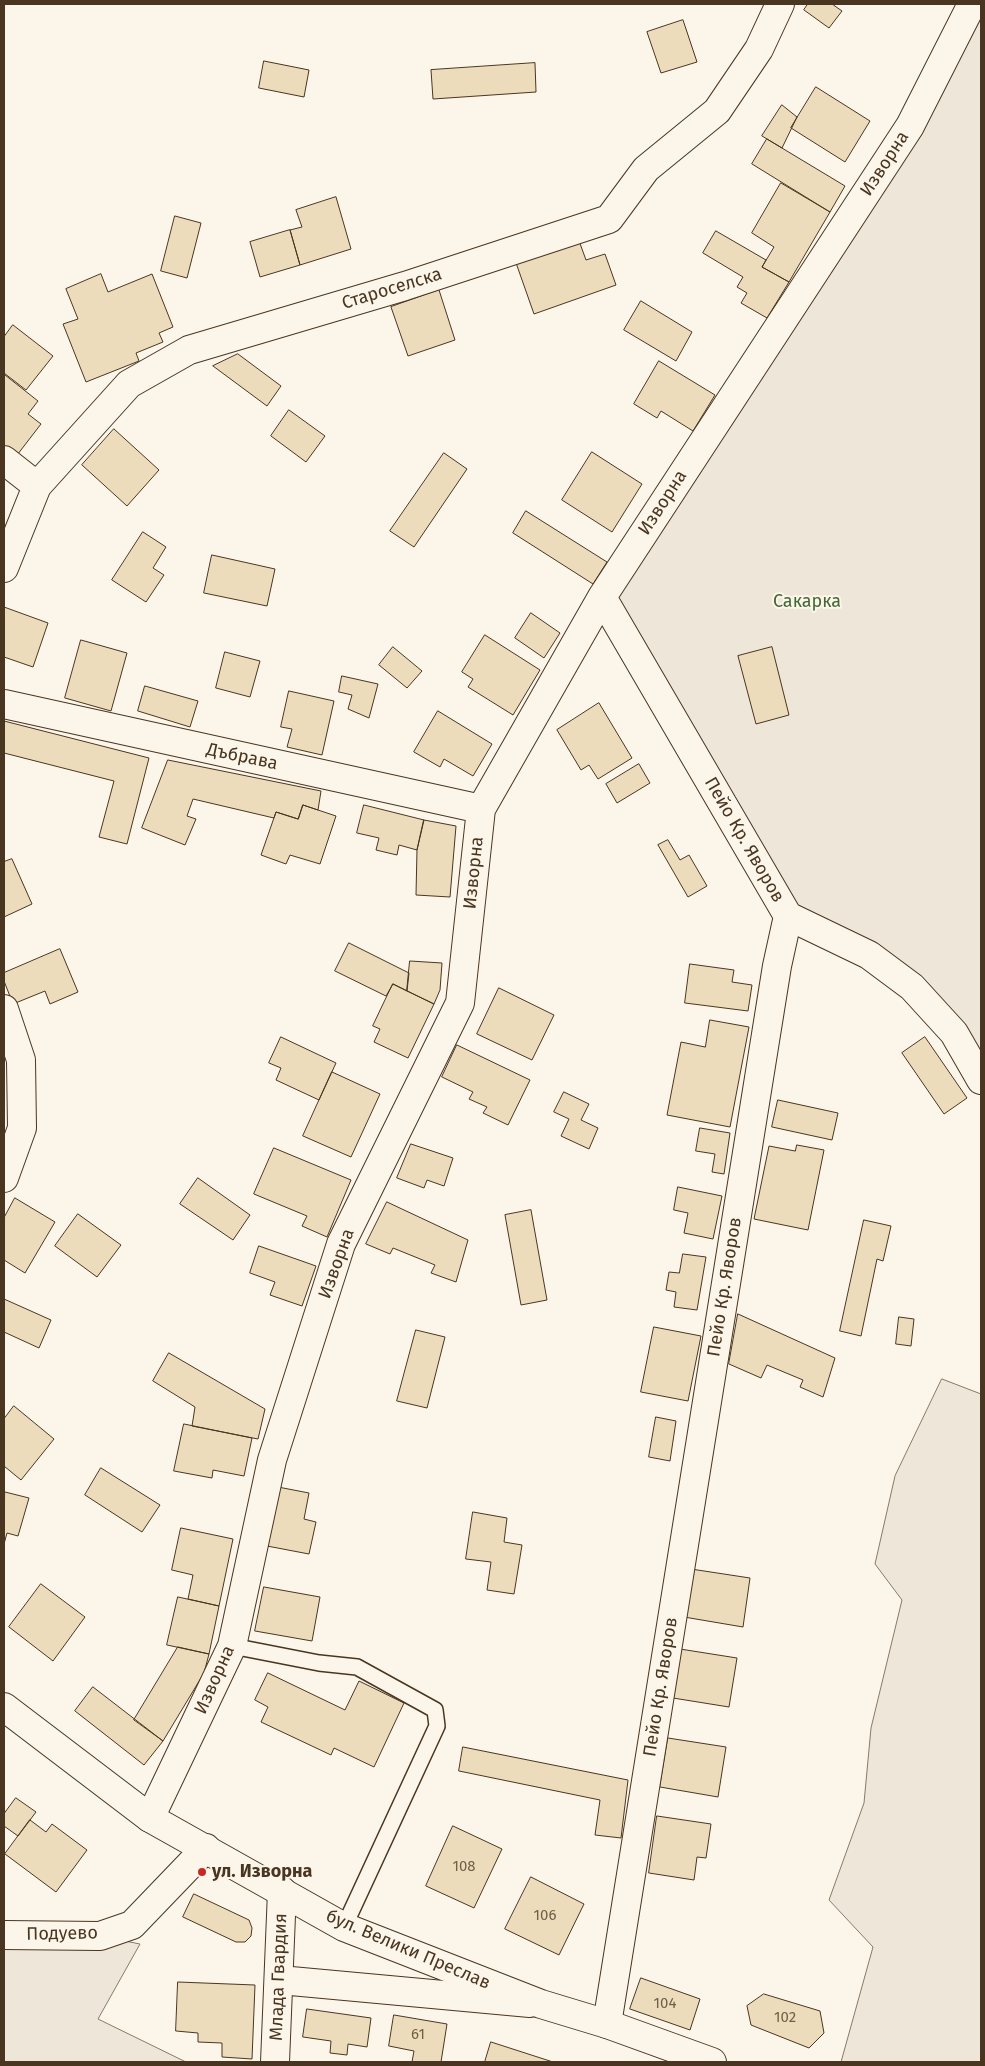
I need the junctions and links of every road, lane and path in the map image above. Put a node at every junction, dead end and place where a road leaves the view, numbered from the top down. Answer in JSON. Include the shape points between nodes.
{"nodes":[{"id":1,"x":780,"y":4,"type":"edge"},
{"id":2,"x":971,"y":4,"type":"edge"},
{"id":3,"x":4,"y":460,"type":"edge"},
{"id":4,"x":37,"y":486,"type":"junction"},
{"id":5,"x":4,"y":568,"type":"edge"},
{"id":6,"x":602,"y":597,"type":"junction"},
{"id":7,"x":4,"y":704,"type":"edge"},
{"id":8,"x":481,"y":809,"type":"junction"},
{"id":9,"x":788,"y":916,"type":"junction"},
{"id":10,"x":4,"y":1009,"type":"edge"},
{"id":11,"x":981,"y":1080,"type":"edge"},
{"id":12,"x":4,"y":1178,"type":"edge"},
{"id":13,"x":232,"y":1646,"type":"junction"},
{"id":14,"x":4,"y":1707,"type":"edge"},
{"id":15,"x":150,"y":1818,"type":"junction"},
{"id":16,"x":206,"y":1848,"type":"junction"},
{"id":17,"x":282,"y":1891,"type":"junction"},
{"id":18,"x":344,"y":1927,"type":"junction"},
{"id":19,"x":4,"y":1935,"type":"edge"},
{"id":20,"x":280,"y":1980,"type":"junction"},
{"id":21,"x":541,"y":2004,"type":"junction"},
{"id":22,"x":607,"y":2024,"type":"junction"},
{"id":23,"x":275,"y":2062,"type":"edge"},
{"id":24,"x":712,"y":2062,"type":"edge"}],
"edges":[{"from":1,"to":4,"type":"street","name":"Староселска","via":[[759,49],[716,111],[646,169],[609,219],[405,286],[189,350],[129,384]]},
{"from":2,"to":6,"type":"street","name":"Изворна","via":[[910,126]]},
{"from":3,"to":4,"type":"street"},
{"from":4,"to":5,"type":"street","name":"Староселска"},
{"from":6,"to":8,"type":"street","name":"Изворна"},
{"from":6,"to":9,"type":"street","name":"Пейо Кр. Яворов"},
{"from":7,"to":8,"type":"street","name":"Дъбрава"},
{"from":8,"to":13,"type":"street","name":"Изворна","via":[[460,1003],[341,1244],[272,1460]]},
{"from":9,"to":11,"type":"street","via":[[869,956],[912,987],[954,1033]]},
{"from":9,"to":22,"type":"street","name":"Пейо Кр. Яворов","via":[[777,966]]},
{"from":10,"to":12,"type":"street","via":[[21,1060],[22,1128]]},
{"from":13,"to":15,"type":"street","name":"Изворна"},
{"from":13,"to":18,"type":"lane","via":[[357,1667],[434,1710],[437,1726]]},
{"from":14,"to":15,"type":"street","name":"бул. Велики Преслав"},
{"from":15,"to":16,"type":"street","name":"бул. Велики Преслав"},
{"from":16,"to":17,"type":"street","name":"бул. Велики Преслав"},
{"from":16,"to":19,"type":"street","name":"Подуево","via":[[132,1925],[100,1936]]},
{"from":17,"to":18,"type":"street","name":"бул. Велики Преслав"},
{"from":17,"to":20,"type":"street","name":"Млада Гвардия"},
{"from":18,"to":21,"type":"street","name":"бул. Велики Преслав"},
{"from":20,"to":21,"type":"street"},
{"from":20,"to":23,"type":"street","name":"Млада Гвардия"},
{"from":21,"to":22,"type":"street","name":"бул. Велики Преслав"},
{"from":22,"to":24,"type":"street","name":"бул. Велики Преслав"}]}
